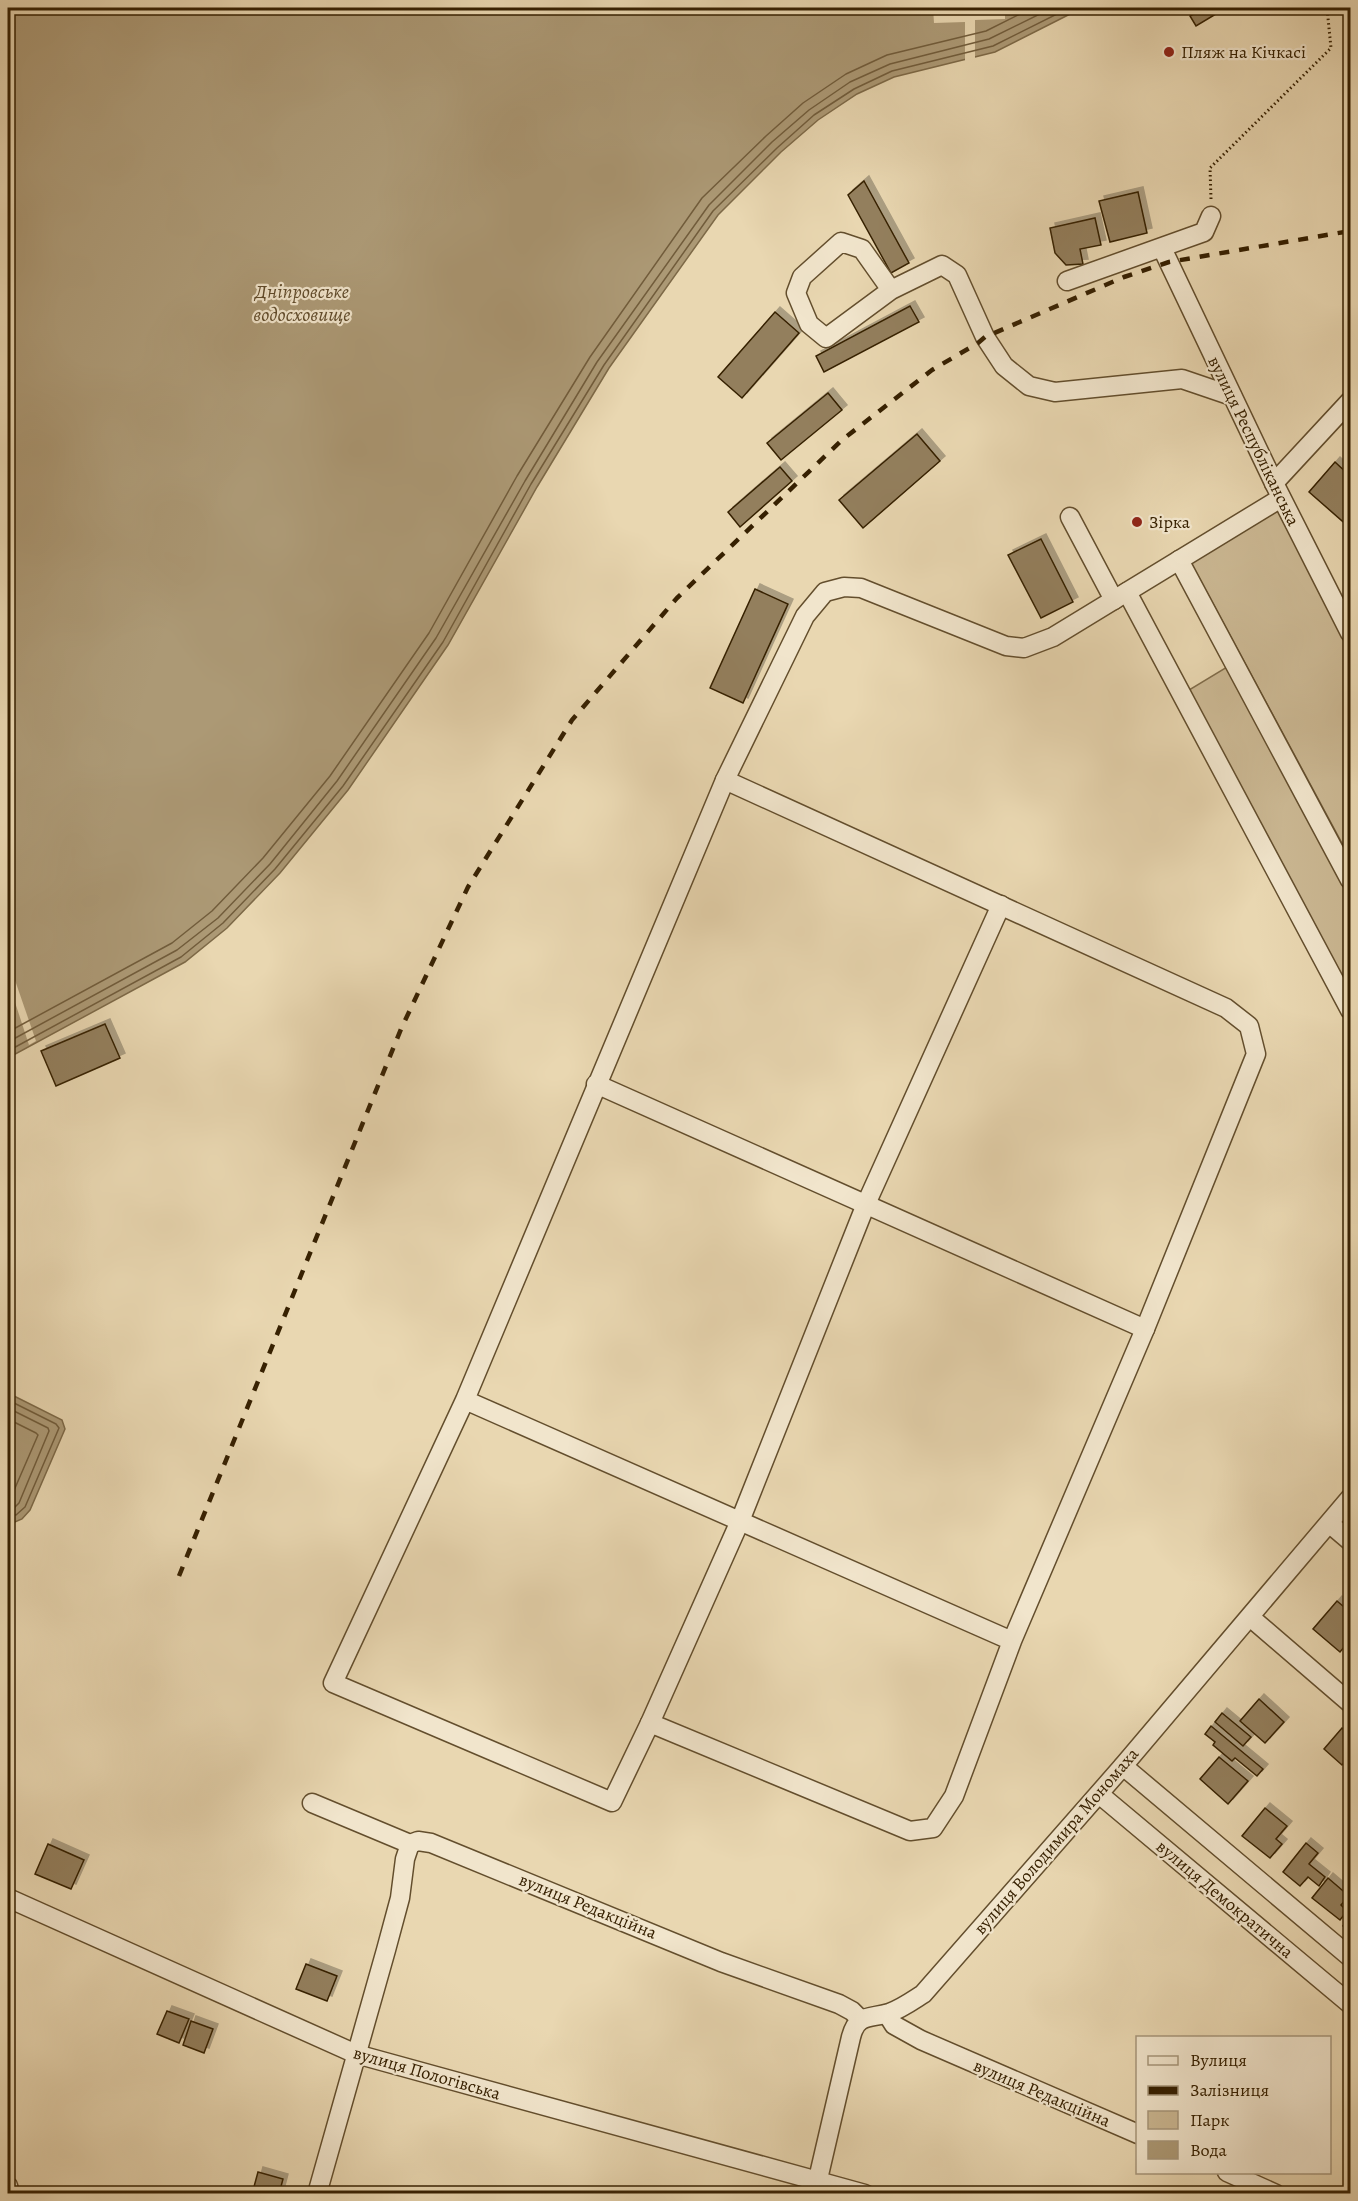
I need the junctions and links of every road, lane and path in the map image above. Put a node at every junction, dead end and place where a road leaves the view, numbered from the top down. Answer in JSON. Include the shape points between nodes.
{"nodes":[{"id":1,"x":1327,"y":8,"type":"edge"},
{"id":2,"x":1211,"y":216,"type":"joint"},
{"id":3,"x":1162,"y":248,"type":"junction"},
{"id":4,"x":1067,"y":282,"type":"dead end"},
{"id":5,"x":891,"y":290,"type":"junction"},
{"id":6,"x":1232,"y":396,"type":"junction"},
{"id":7,"x":1350,"y":401,"type":"edge"},
{"id":8,"x":1277,"y":490,"type":"junction"},
{"id":9,"x":1070,"y":517,"type":"dead end"},
{"id":10,"x":1179,"y":560,"type":"junction"},
{"id":11,"x":1120,"y":596,"type":"junction"},
{"id":12,"x":1345,"y":607,"type":"edge"},
{"id":13,"x":1350,"y":633,"type":"edge"},
{"id":14,"x":725,"y":780,"type":"junction"},
{"id":15,"x":1350,"y":880,"type":"edge"},
{"id":16,"x":1001,"y":905,"type":"junction"},
{"id":17,"x":1350,"y":1010,"type":"edge"},
{"id":18,"x":596,"y":1084,"type":"junction"},
{"id":19,"x":866,"y":1204,"type":"junction"},
{"id":20,"x":1145,"y":1329,"type":"junction"},
{"id":21,"x":465,"y":1400,"type":"junction"},
{"id":22,"x":1350,"y":1498,"type":"edge"},
{"id":23,"x":740,"y":1521,"type":"junction"},
{"id":24,"x":1330,"y":1524,"type":"junction"},
{"id":25,"x":1350,"y":1541,"type":"edge"},
{"id":26,"x":1250,"y":1617,"type":"junction"},
{"id":27,"x":1011,"y":1641,"type":"junction"},
{"id":28,"x":1350,"y":1703,"type":"edge"},
{"id":29,"x":650,"y":1723,"type":"junction"},
{"id":30,"x":1123,"y":1766,"type":"junction"},
{"id":31,"x":1099,"y":1794,"type":"junction"},
{"id":32,"x":312,"y":1803,"type":"dead end"},
{"id":33,"x":410,"y":1844,"type":"junction"},
{"id":34,"x":8,"y":1898,"type":"edge"},
{"id":35,"x":1350,"y":1957,"type":"edge"},
{"id":36,"x":1350,"y":2004,"type":"edge"},
{"id":37,"x":887,"y":2014,"type":"junction"},
{"id":38,"x":861,"y":2020,"type":"junction"},
{"id":39,"x":356,"y":2054,"type":"junction"},
{"id":40,"x":1136,"y":2134,"type":"edge"},
{"id":41,"x":1232,"y":2174,"type":"edge"},
{"id":42,"x":8,"y":2186,"type":"edge"},
{"id":43,"x":816,"y":2187,"type":"edge"},
{"id":44,"x":10,"y":2193,"type":"edge"},
{"id":45,"x":317,"y":2193,"type":"edge"},
{"id":46,"x":866,"y":2193,"type":"edge"},
{"id":47,"x":1276,"y":2193,"type":"edge"}],
"edges":[{"from":1,"to":2,"type":"path","via":[[1331,48],[1210,168]]},
{"from":2,"to":3,"type":"street","via":[[1204,232]]},
{"from":3,"to":4,"type":"street"},
{"from":3,"to":6,"type":"street","name":"вулиця Республіканська"},
{"from":5,"to":5,"type":"street","via":[[826,338],[809,324],[796,293],[802,277],[841,242],[862,249]]},
{"from":5,"to":6,"type":"street","via":[[942,265],[957,275],[985,337],[1004,366],[1029,386],[1055,392],[1182,379]]},
{"from":6,"to":8,"type":"street","name":"вулиця Республіканська"},
{"from":7,"to":8,"type":"street"},
{"from":8,"to":10,"type":"street"},
{"from":8,"to":12,"type":"street","name":"вулиця Республіканська"},
{"from":9,"to":11,"type":"street"},
{"from":10,"to":11,"type":"street"},
{"from":10,"to":15,"type":"street"},
{"from":11,"to":14,"type":"street","via":[[1053,637],[1024,648],[1006,646],[861,588],[825,592],[805,616]]},
{"from":11,"to":17,"type":"street"},
{"from":12,"to":13,"type":"street","name":"вулиця Республіканська"},
{"from":14,"to":16,"type":"street"},
{"from":14,"to":18,"type":"street"},
{"from":16,"to":19,"type":"street"},
{"from":16,"to":20,"type":"street","via":[[1226,1008],[1249,1026],[1256,1054]]},
{"from":18,"to":19,"type":"street"},
{"from":18,"to":21,"type":"street"},
{"from":19,"to":20,"type":"street"},
{"from":19,"to":23,"type":"street"},
{"from":20,"to":27,"type":"street"},
{"from":21,"to":23,"type":"street"},
{"from":21,"to":29,"type":"street","via":[[333,1683],[612,1802]]},
{"from":22,"to":24,"type":"street","name":"вулиця Володимира Мономаха"},
{"from":23,"to":27,"type":"street"},
{"from":23,"to":29,"type":"street"},
{"from":24,"to":25,"type":"street"},
{"from":24,"to":26,"type":"street","name":"вулиця Володимира Мономаха"},
{"from":26,"to":28,"type":"street"},
{"from":26,"to":30,"type":"street","name":"вулиця Володимира Мономаха"},
{"from":27,"to":29,"type":"street","via":[[954,1796],[933,1828],[910,1831]]},
{"from":30,"to":31,"type":"street","name":"вулиця Володимира Мономаха"},
{"from":30,"to":35,"type":"street","name":"вулиця Демократична"},
{"from":31,"to":36,"type":"street","name":"вулиця Демократична"},
{"from":31,"to":37,"type":"street","name":"вулиця Володимира Мономаха","via":[[923,1994]]},
{"from":32,"to":33,"type":"street","name":"вулиця Редакційна"},
{"from":33,"to":38,"type":"street","name":"вулиця Редакційна","via":[[430,1843],[721,1962],[839,2004]]},
{"from":33,"to":39,"type":"street","via":[[400,1898]]},
{"from":34,"to":39,"type":"street","name":"вулиця Пологівська"},
{"from":37,"to":38,"type":"street","name":"вулиця Володимира Мономаха"},
{"from":37,"to":40,"type":"street","name":"вулиця Редакційна","via":[[894,2025],[921,2040]]},
{"from":38,"to":43,"type":"street","via":[[853,2029]]},
{"from":39,"to":43,"type":"street","name":"вулиця Пологівська"},
{"from":39,"to":45,"type":"street"},
{"from":41,"to":47,"type":"street"},
{"from":42,"to":44,"type":"street"},
{"from":43,"to":46,"type":"street","name":"вулиця Пологівська"}]}
